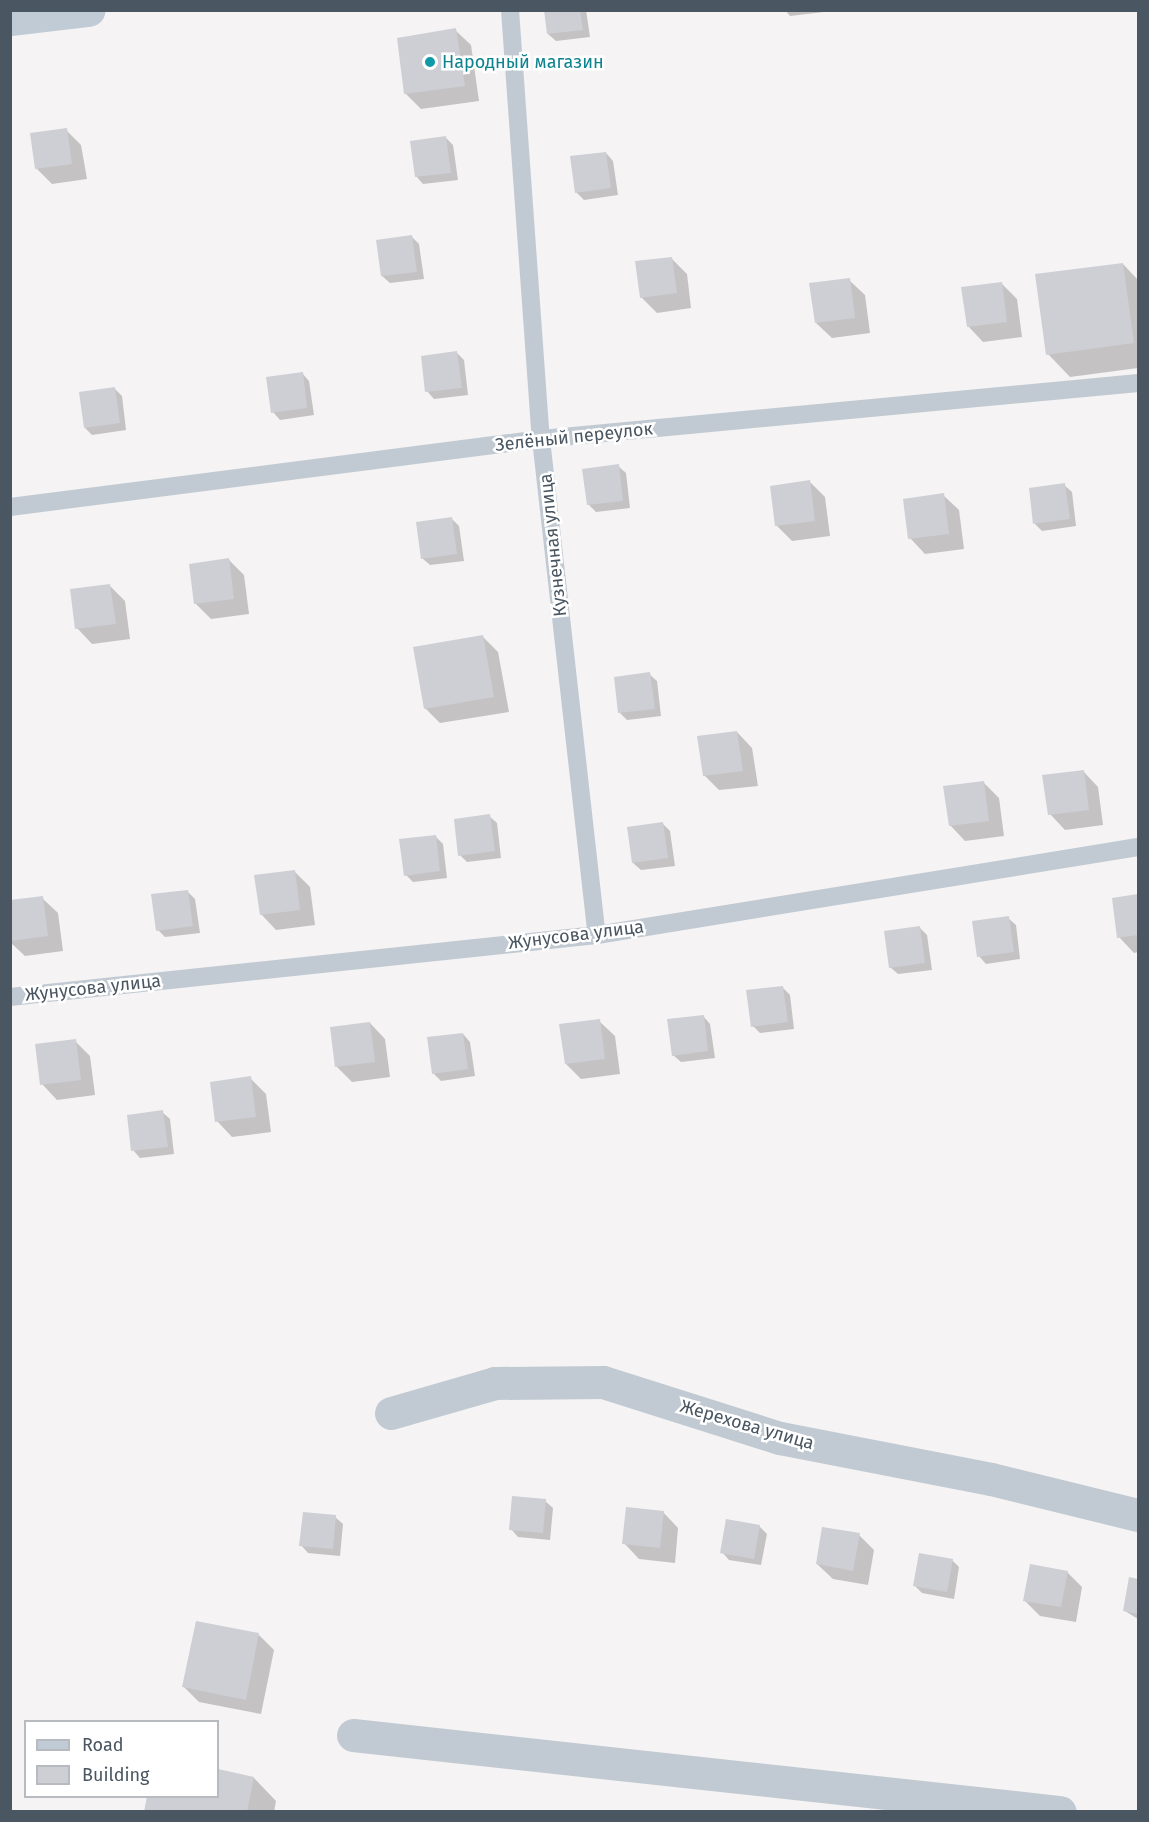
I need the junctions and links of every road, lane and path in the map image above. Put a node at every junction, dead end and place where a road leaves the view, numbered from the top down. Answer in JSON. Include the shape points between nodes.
{"nodes":[{"id":1,"x":88,"y":10,"type":"edge"},
{"id":2,"x":510,"y":10,"type":"edge"},
{"id":3,"x":10,"y":19,"type":"edge"},
{"id":4,"x":1138,"y":383,"type":"edge"},
{"id":5,"x":541,"y":439,"type":"junction"},
{"id":6,"x":10,"y":507,"type":"edge"},
{"id":7,"x":1138,"y":846,"type":"edge"},
{"id":8,"x":597,"y":935,"type":"junction"},
{"id":9,"x":10,"y":997,"type":"edge"},
{"id":10,"x":391,"y":1413,"type":"dead end"},
{"id":11,"x":1138,"y":1515,"type":"edge"},
{"id":12,"x":352,"y":1735,"type":"dead end"},
{"id":13,"x":1060,"y":1812,"type":"edge"}],
"edges":[{"from":1,"to":3,"type":"main road"},
{"from":2,"to":5,"type":"lane","name":"Кузнечная улица"},
{"from":4,"to":5,"type":"lane","name":"Зелёный переулок"},
{"from":5,"to":6,"type":"lane","name":"Зелёный переулок"},
{"from":5,"to":8,"type":"lane","name":"Кузнечная улица"},
{"from":7,"to":8,"type":"lane","name":"Жунусова улица"},
{"from":8,"to":9,"type":"lane","name":"Жунусова улица"},
{"from":10,"to":11,"type":"street","name":"Жерехова улица","via":[[495,1383],[603,1382],[780,1438],[991,1479]]},
{"from":12,"to":13,"type":"street"}]}
